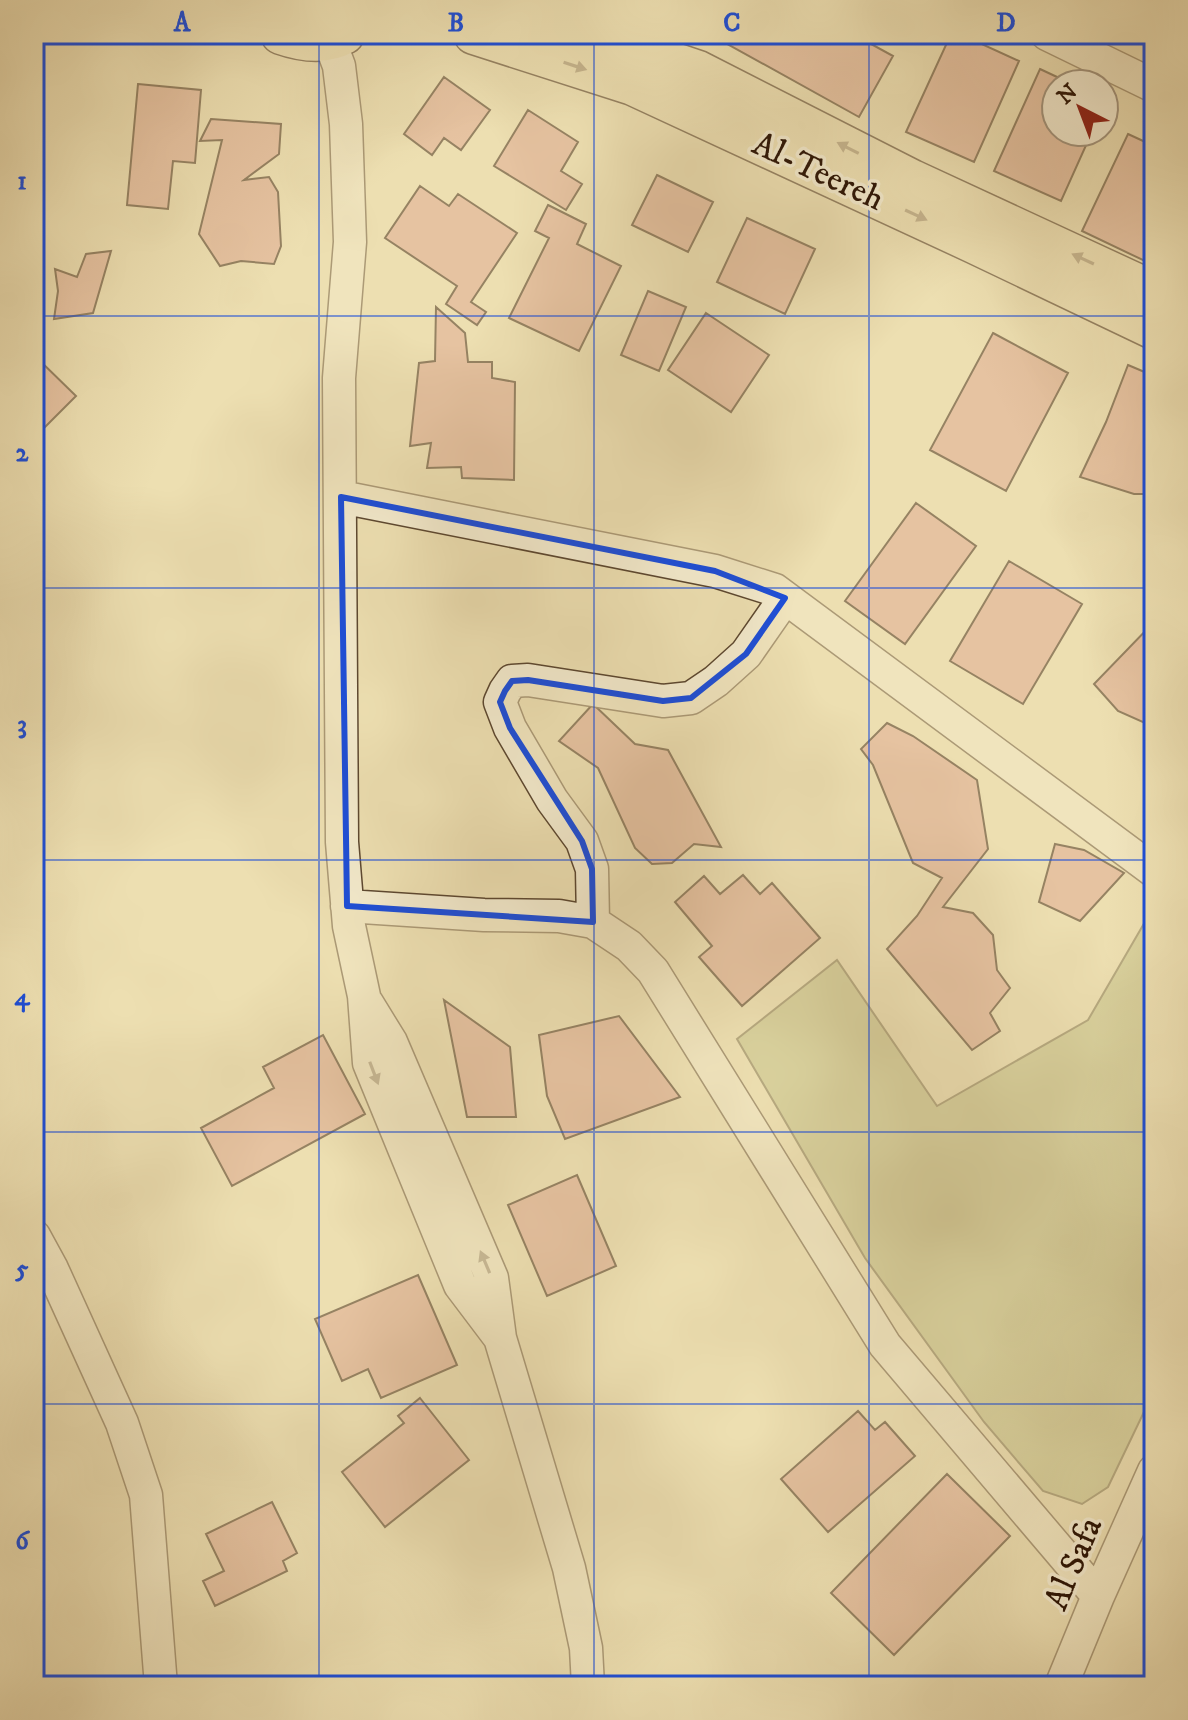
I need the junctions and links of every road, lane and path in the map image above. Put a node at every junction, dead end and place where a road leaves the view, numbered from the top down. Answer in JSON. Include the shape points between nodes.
{"nodes":[{"id":1,"x":281,"y":34,"type":"edge"},
{"id":2,"x":474,"y":34,"type":"edge"},
{"id":3,"x":588,"y":34,"type":"edge"},
{"id":4,"x":1047,"y":34,"type":"edge"},
{"id":5,"x":336,"y":36,"type":"edge"},
{"id":6,"x":1154,"y":86,"type":"edge"},
{"id":7,"x":1154,"y":292,"type":"edge"},
{"id":8,"x":1154,"y":329,"type":"edge"},
{"id":9,"x":341,"y":497,"type":"junction"},
{"id":10,"x":785,"y":598,"type":"junction"},
{"id":11,"x":1154,"y":871,"type":"edge"},
{"id":12,"x":347,"y":906,"type":"junction"},
{"id":13,"x":593,"y":922,"type":"junction"},
{"id":14,"x":34,"y":1236,"type":"edge"},
{"id":15,"x":1154,"y":1471,"type":"edge"},
{"id":16,"x":1098,"y":1596,"type":"junction"},
{"id":17,"x":161,"y":1686,"type":"edge"},
{"id":18,"x":588,"y":1686,"type":"edge"},
{"id":19,"x":1061,"y":1686,"type":"edge"}],
"edges":[{"from":1,"to":5,"type":"main road","via":[[310,42]]},
{"from":2,"to":8,"type":"main road","name":"Al-Teereh","one_way":true,"via":[[633,85]]},
{"from":7,"to":3,"type":"main road","name":"Al-Teereh","one_way":true,"via":[[912,180],[698,71]]},
{"from":4,"to":6,"type":"street"},
{"from":5,"to":9,"type":"street","via":[[346,124],[350,242],[339,378]]},
{"from":9,"to":10,"type":"street","via":[[715,571]]},
{"from":9,"to":12,"type":"street","via":[[342,842]]},
{"from":10,"to":11,"type":"street"},
{"from":10,"to":13,"type":"street","via":[[746,654],[691,698],[663,701],[528,680],[512,681],[505,691],[500,702],[510,728],[582,841],[592,869]]},
{"from":12,"to":13,"type":"street"},
{"from":12,"to":18,"type":"street","via":[[364,996],[391,1042],[492,1278],[500,1338],[569,1568],[586,1648]]},
{"from":13,"to":16,"type":"street","via":[[629,946],[653,971],[885,1345]]},
{"from":14,"to":17,"type":"street","via":[[122,1423],[146,1495]]},
{"from":15,"to":16,"type":"street","name":"Al Safa"},
{"from":16,"to":19,"type":"street","name":"Al Safa"}]}
